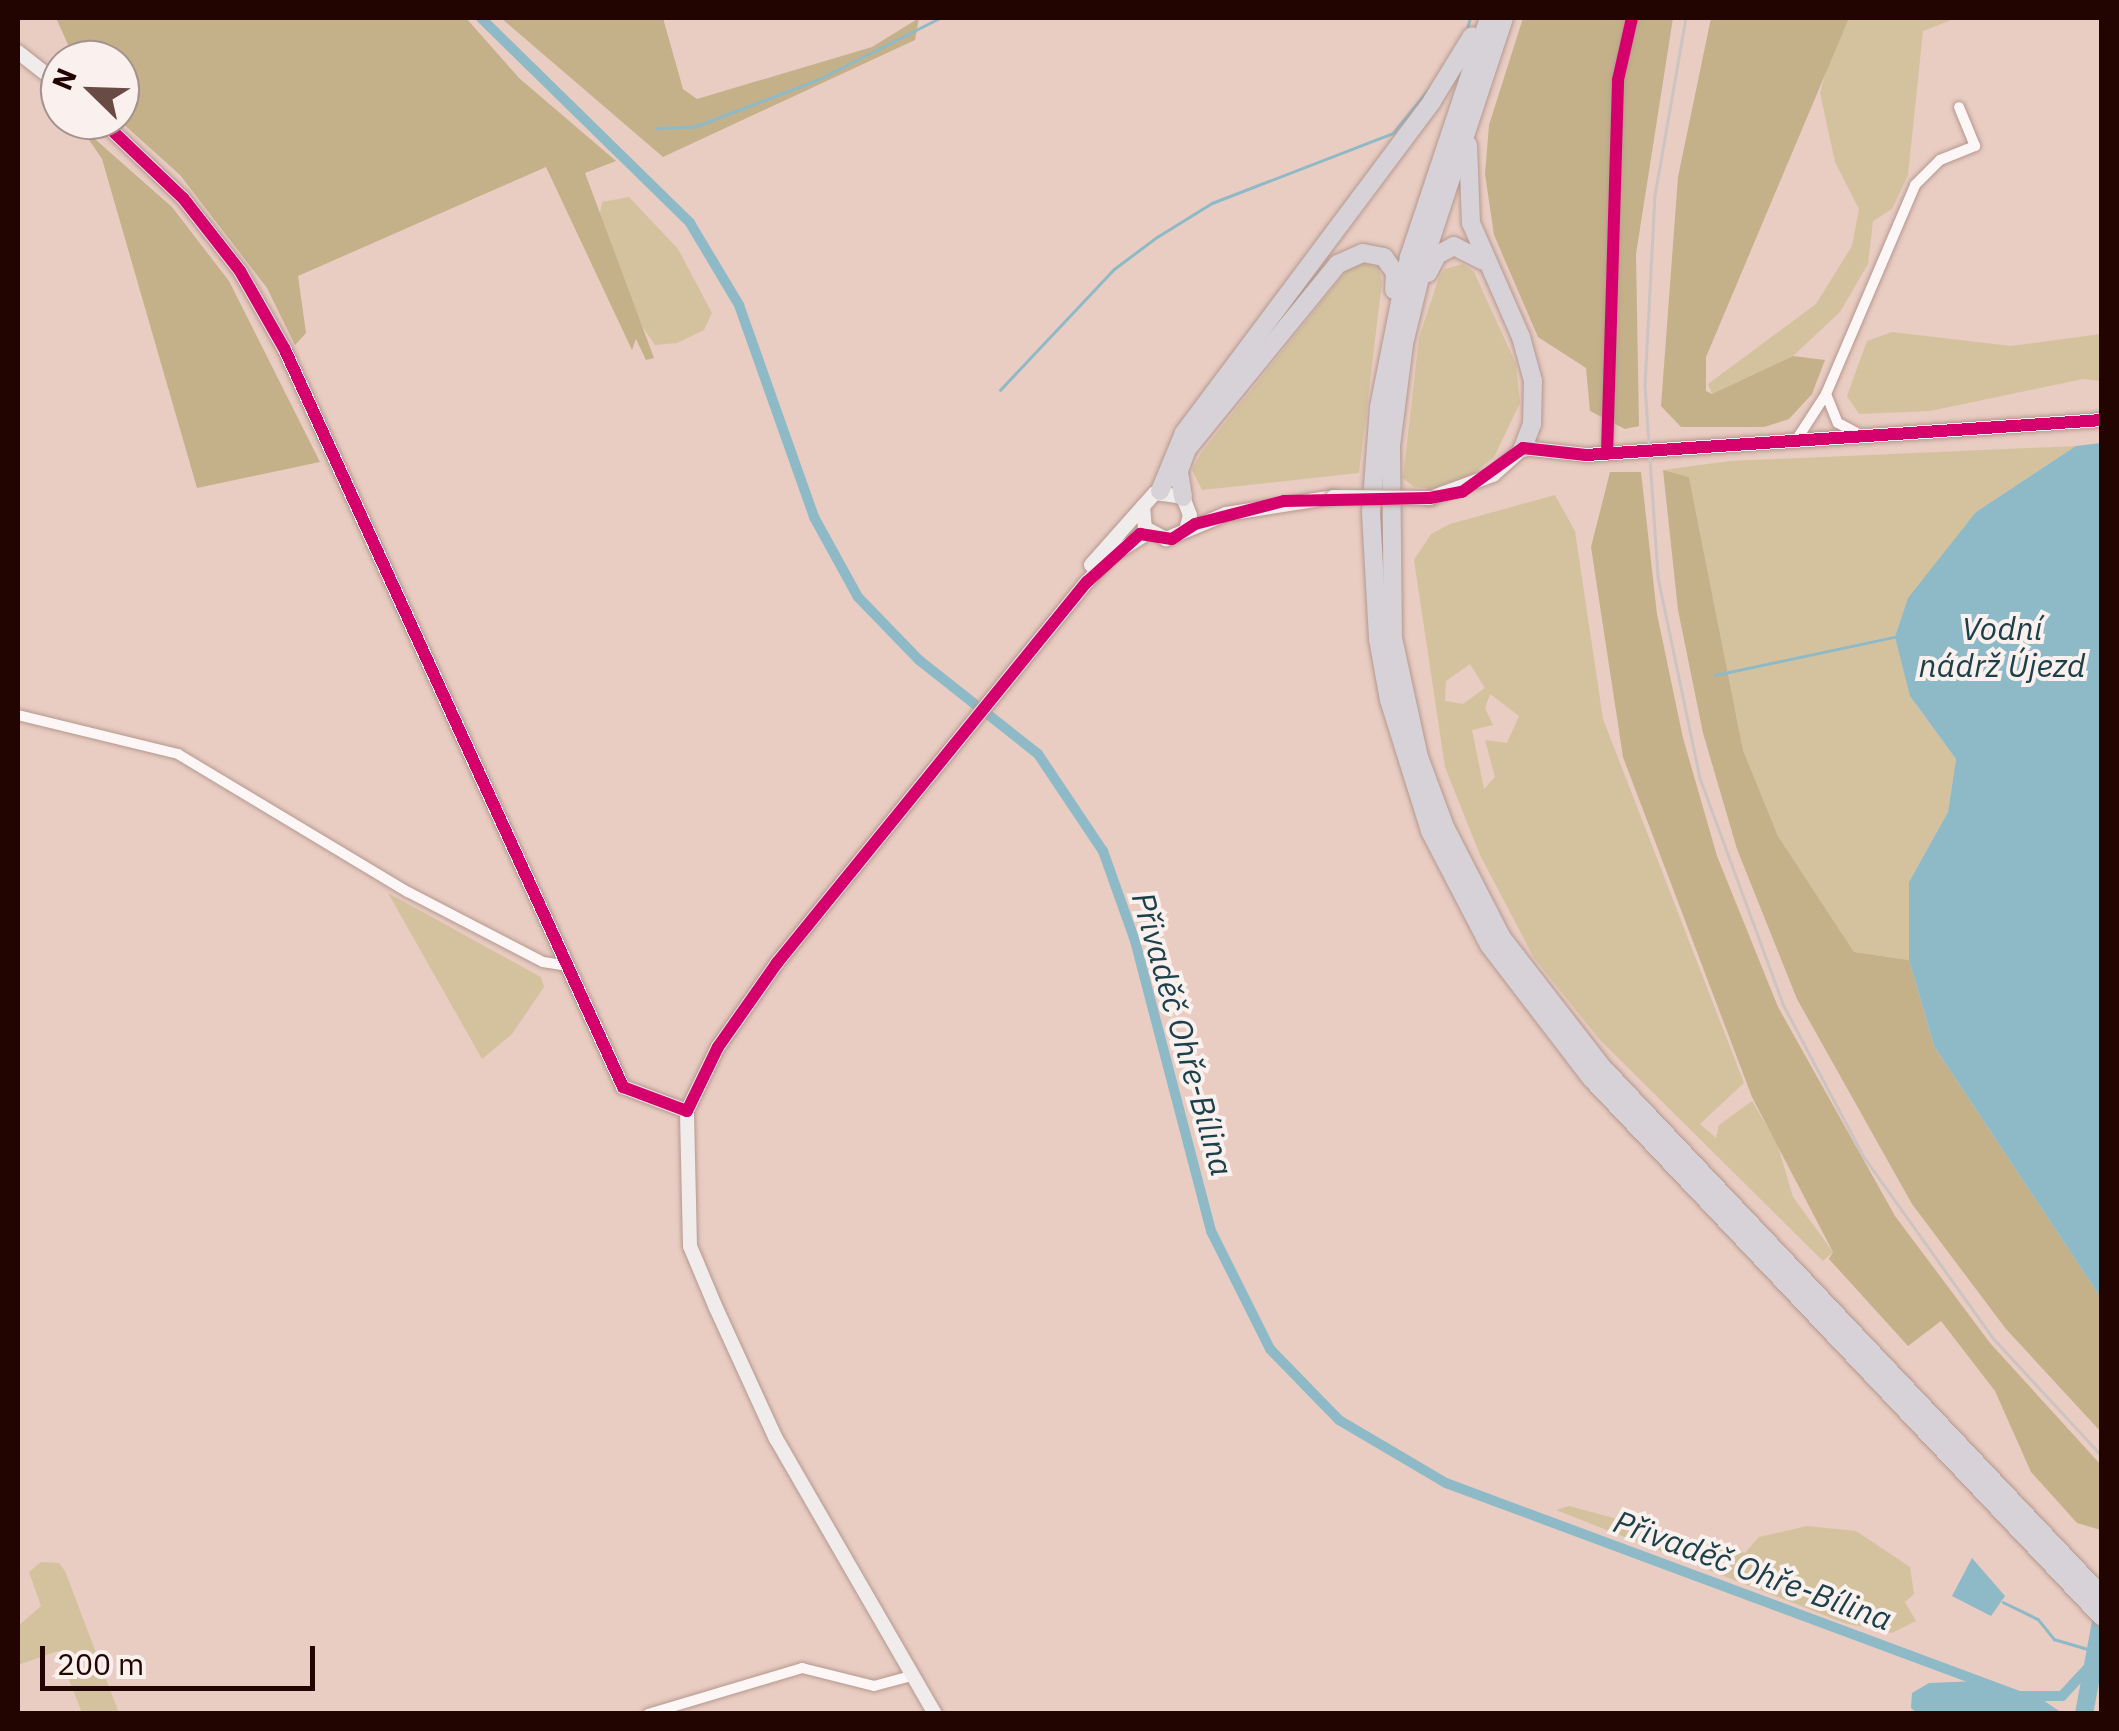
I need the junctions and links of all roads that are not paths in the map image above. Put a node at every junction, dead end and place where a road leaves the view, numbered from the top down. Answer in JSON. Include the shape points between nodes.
{"nodes":[{"id":1,"x":1485,"y":18,"type":"edge"},
{"id":2,"x":1504,"y":18,"type":"edge"},
{"id":3,"x":1632,"y":18,"type":"edge"},
{"id":4,"x":18,"y":52,"type":"edge"},
{"id":5,"x":40,"y":69,"type":"edge"},
{"id":6,"x":1474,"y":105,"type":"junction"},
{"id":7,"x":1959,"y":107,"type":"dead end"},
{"id":8,"x":122,"y":140,"type":"edge"},
{"id":9,"x":1483,"y":261,"type":"junction"},
{"id":10,"x":1396,"y":344,"type":"junction"},
{"id":11,"x":1826,"y":394,"type":"junction"},
{"id":12,"x":2102,"y":420,"type":"edge"},
{"id":13,"x":1868,"y":438,"type":"junction"},
{"id":14,"x":1795,"y":442,"type":"junction"},
{"id":15,"x":1523,"y":448,"type":"junction"},
{"id":16,"x":1607,"y":454,"type":"junction"},
{"id":17,"x":1160,"y":491,"type":"junction"},
{"id":18,"x":1186,"y":504,"type":"junction"},
{"id":19,"x":1143,"y":506,"type":"junction"},
{"id":20,"x":1226,"y":514,"type":"junction"},
{"id":21,"x":1186,"y":530,"type":"junction"},
{"id":22,"x":1148,"y":532,"type":"junction"},
{"id":23,"x":1036,"y":644,"type":"junction"},
{"id":24,"x":18,"y":715,"type":"edge"},
{"id":25,"x":562,"y":965,"type":"junction"},
{"id":26,"x":687,"y":1111,"type":"junction"},
{"id":27,"x":2102,"y":1596,"type":"edge"},
{"id":28,"x":2102,"y":1617,"type":"edge"},
{"id":29,"x":911,"y":1676,"type":"junction"},
{"id":30,"x":648,"y":1714,"type":"edge"},
{"id":31,"x":935,"y":1714,"type":"edge"}],
"edges":[{"from":1,"to":10,"type":"highway","via":[[1409,257]]},
{"from":1,"to":17,"type":"highway","via":[[1432,101],[1184,433]]},
{"from":2,"to":6,"type":"highway"},
{"from":3,"to":16,"type":"street","via":[[1618,80]]},
{"from":4,"to":5,"type":"street"},
{"from":6,"to":9,"type":"highway","via":[[1465,184]]},
{"from":6,"to":10,"type":"highway"},
{"from":7,"to":11,"type":"street","via":[[1976,146],[1940,160],[1915,186]]},
{"from":8,"to":25,"type":"street","via":[[183,198],[240,271],[285,350]]},
{"from":9,"to":10,"type":"highway","via":[[1454,246],[1438,255]]},
{"from":9,"to":15,"type":"highway","via":[[1521,337],[1532,381],[1532,424]]},
{"from":10,"to":18,"type":"highway","via":[[1394,273],[1384,257],[1349,256],[1187,450],[1179,471]]},
{"from":10,"to":27,"type":"highway","via":[[1386,518],[1393,638],[1419,757],[1476,892],[1531,980],[1604,1068]]},
{"from":10,"to":28,"type":"highway","via":[[1371,513],[1378,638],[1404,760],[1462,898],[1521,992],[1592,1079]]},
{"from":11,"to":13,"type":"street","via":[[1838,423]]},
{"from":11,"to":14,"type":"street"},
{"from":12,"to":13,"type":"street"},
{"from":13,"to":14,"type":"street"},
{"from":14,"to":16,"type":"street"},
{"from":15,"to":16,"type":"street","via":[[1547,455]]},
{"from":15,"to":20,"type":"street","bridge":true,"via":[[1493,475],[1430,498],[1333,497]]},
{"from":17,"to":18,"type":"street"},
{"from":17,"to":19,"type":"street"},
{"from":18,"to":20,"type":"street"},
{"from":18,"to":21,"type":"street"},
{"from":19,"to":22,"type":"street"},
{"from":19,"to":23,"type":"street"},
{"from":20,"to":21,"type":"street"},
{"from":21,"to":22,"type":"street","via":[[1166,540]]},
{"from":22,"to":23,"type":"street","via":[[1111,556]]},
{"from":23,"to":26,"type":"street","via":[[738,1015]]},
{"from":24,"to":25,"type":"street","via":[[178,754],[408,892]]},
{"from":25,"to":26,"type":"street","via":[[623,1087]]},
{"from":26,"to":29,"type":"street","via":[[690,1246],[776,1440]]},
{"from":29,"to":30,"type":"street","via":[[874,1686],[802,1668]]},
{"from":29,"to":31,"type":"street"}]}
